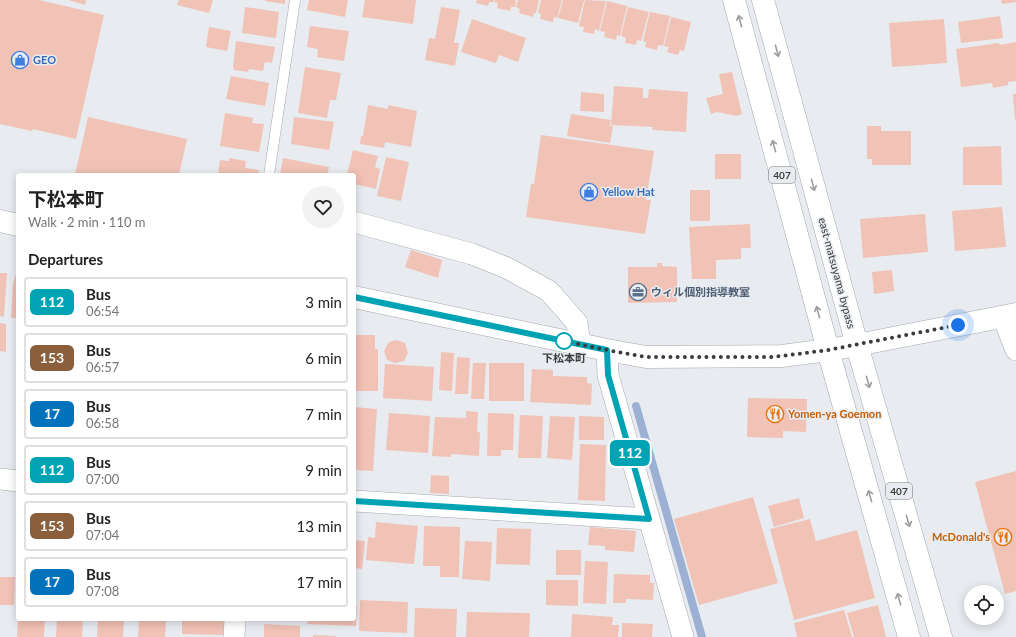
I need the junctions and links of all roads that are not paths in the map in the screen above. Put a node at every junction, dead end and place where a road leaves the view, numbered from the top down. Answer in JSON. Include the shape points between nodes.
{"nodes":[{"id":1,"x":295,"y":0,"type":"edge"},
{"id":2,"x":734,"y":0,"type":"edge"},
{"id":3,"x":763,"y":0,"type":"edge"},
{"id":4,"x":269,"y":173,"type":"edge"},
{"id":5,"x":0,"y":221,"type":"edge"},
{"id":6,"x":356,"y":223,"type":"edge"},
{"id":7,"x":16,"y":225,"type":"edge"},
{"id":8,"x":356,"y":297,"type":"edge"},
{"id":9,"x":1009,"y":316,"type":"edge"},
{"id":10,"x":580,"y":344,"type":"junction"},
{"id":11,"x":857,"y":345,"type":"junction"},
{"id":12,"x":607,"y":350,"type":"junction"},
{"id":13,"x":828,"y":350,"type":"junction"},
{"id":14,"x":1016,"y":350,"type":"edge"},
{"id":15,"x":0,"y":480,"type":"edge"},
{"id":16,"x":16,"y":481,"type":"edge"},
{"id":17,"x":356,"y":501,"type":"edge"},
{"id":18,"x":649,"y":519,"type":"junction"},
{"id":19,"x":235,"y":621,"type":"edge"},
{"id":20,"x":234,"y":637,"type":"edge"},
{"id":21,"x":683,"y":637,"type":"edge"},
{"id":22,"x":910,"y":637,"type":"edge"},
{"id":23,"x":941,"y":637,"type":"edge"}],
"edges":[{"from":1,"to":4,"type":"lane"},
{"from":13,"to":2,"type":"main road","number":"407","one_way":true},
{"from":3,"to":11,"type":"main road","name":"east-matsuyama bypass","number":"407","one_way":true},
{"from":5,"to":7,"type":"main road"},
{"from":6,"to":10,"type":"street","via":[[472,254],[514,272],[548,291],[577,323]]},
{"from":8,"to":10,"type":"main road"},
{"from":9,"to":11,"type":"main road"},
{"from":9,"to":14,"type":"street"},
{"from":10,"to":12,"type":"main road"},
{"from":11,"to":13,"type":"main road"},
{"from":11,"to":23,"type":"main road","name":"east-matsuyama bypass","number":"407","one_way":true},
{"from":12,"to":13,"type":"main road","via":[[646,357],[772,357]]},
{"from":12,"to":18,"type":"street","via":[[608,375]]},
{"from":22,"to":13,"type":"main road","number":"407","one_way":true},
{"from":15,"to":16,"type":"street"},
{"from":17,"to":18,"type":"street"},
{"from":18,"to":21,"type":"street"},
{"from":19,"to":20,"type":"street"}]}
